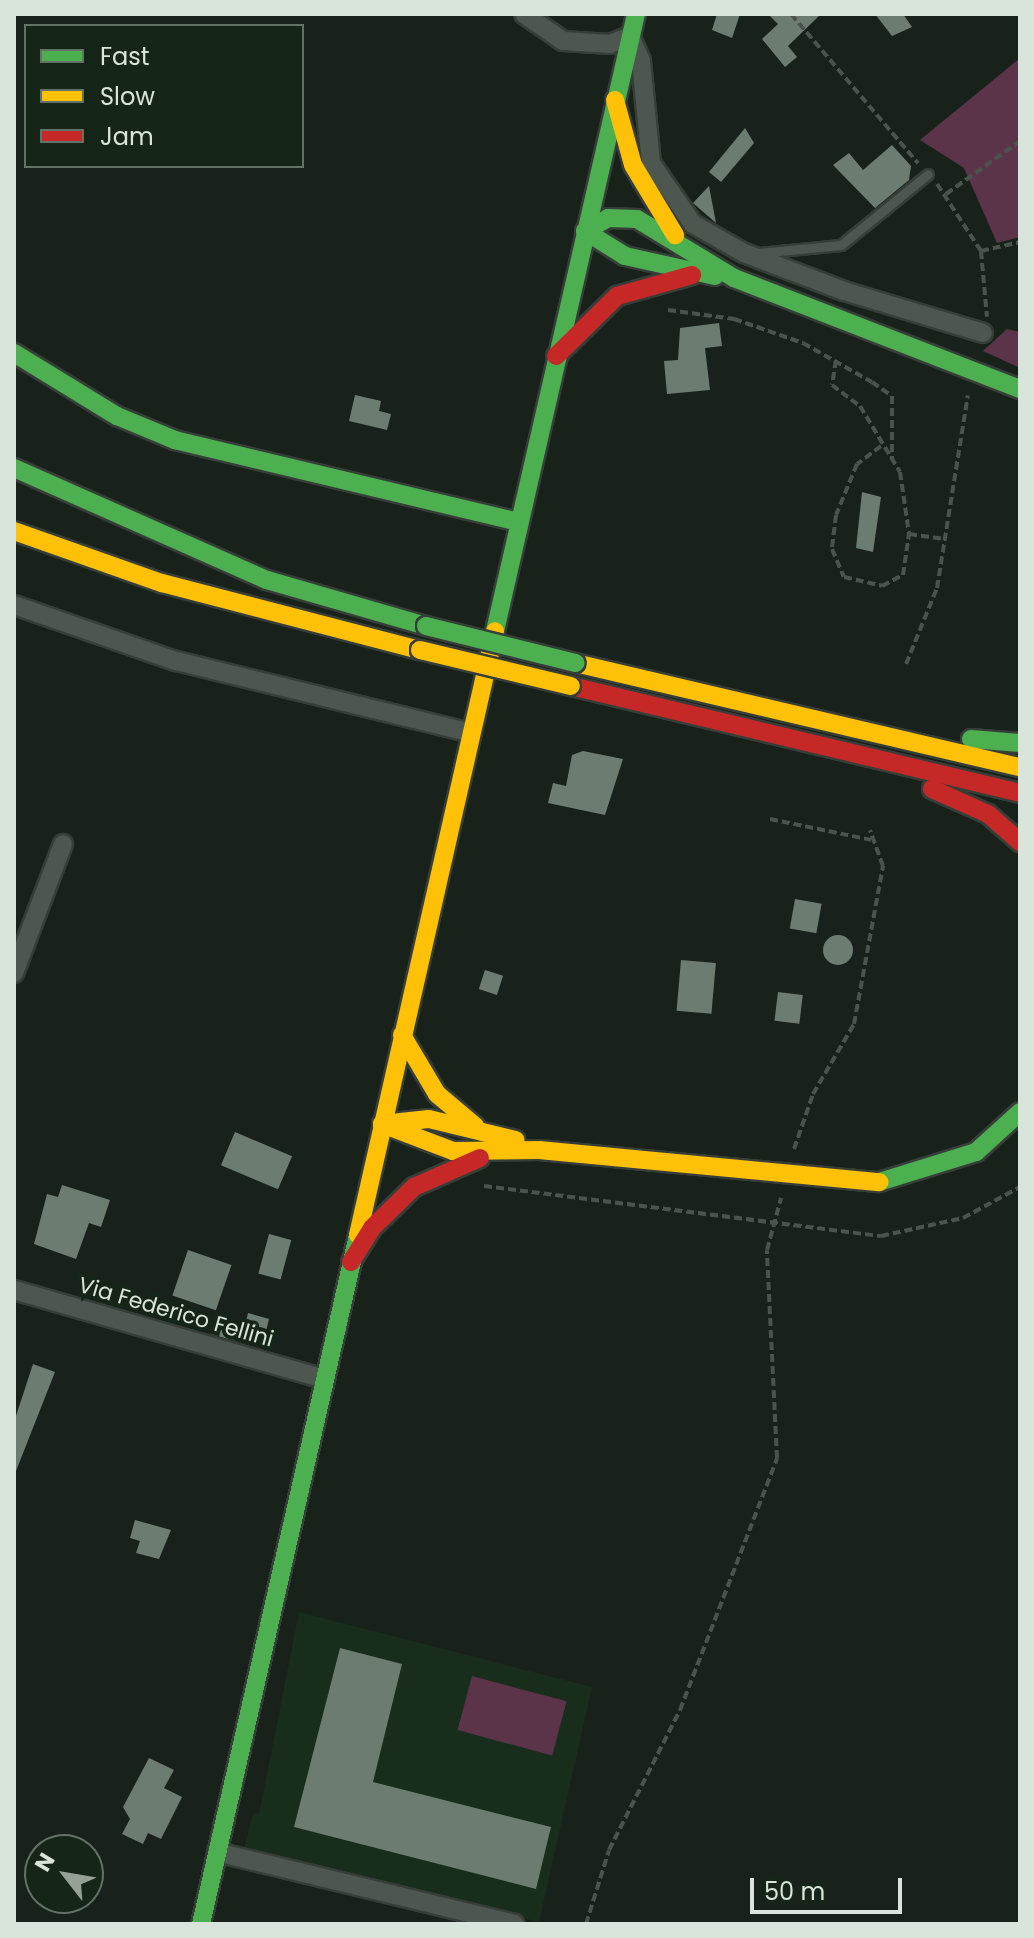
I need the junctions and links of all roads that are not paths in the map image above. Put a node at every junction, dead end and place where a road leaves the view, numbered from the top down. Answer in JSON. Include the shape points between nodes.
{"nodes":[{"id":1,"x":524,"y":14,"type":"edge"},
{"id":2,"x":636,"y":14,"type":"edge"},
{"id":3,"x":630,"y":36,"type":"junction"},
{"id":4,"x":615,"y":100,"type":"junction"},
{"id":5,"x":928,"y":174,"type":"dead end"},
{"id":6,"x":585,"y":231,"type":"junction"},
{"id":7,"x":679,"y":241,"type":"junction"},
{"id":8,"x":744,"y":253,"type":"junction"},
{"id":9,"x":725,"y":277,"type":"junction"},
{"id":10,"x":983,"y":333,"type":"dead end"},
{"id":11,"x":14,"y":353,"type":"edge"},
{"id":12,"x":556,"y":356,"type":"junction"},
{"id":13,"x":1020,"y":389,"type":"edge"},
{"id":14,"x":14,"y":468,"type":"edge"},
{"id":15,"x":518,"y":522,"type":"junction"},
{"id":16,"x":14,"y":531,"type":"edge"},
{"id":17,"x":14,"y":605,"type":"edge"},
{"id":18,"x":752,"y":706,"type":"junction"},
{"id":19,"x":471,"y":733,"type":"junction"},
{"id":20,"x":786,"y":740,"type":"junction"},
{"id":21,"x":1020,"y":743,"type":"edge"},
{"id":22,"x":1020,"y":767,"type":"edge"},
{"id":23,"x":1020,"y":793,"type":"edge"},
{"id":24,"x":1020,"y":842,"type":"edge"},
{"id":25,"x":63,"y":844,"type":"dead end"},
{"id":26,"x":14,"y":973,"type":"edge"},
{"id":27,"x":402,"y":1035,"type":"junction"},
{"id":28,"x":1020,"y":1112,"type":"edge"},
{"id":29,"x":382,"y":1124,"type":"junction"},
{"id":30,"x":484,"y":1132,"type":"junction"},
{"id":31,"x":539,"y":1150,"type":"junction"},
{"id":32,"x":491,"y":1154,"type":"junction"},
{"id":33,"x":351,"y":1262,"type":"junction"},
{"id":34,"x":14,"y":1290,"type":"edge"},
{"id":35,"x":325,"y":1379,"type":"junction"},
{"id":36,"x":217,"y":1852,"type":"junction"},
{"id":37,"x":201,"y":1924,"type":"edge"},
{"id":38,"x":514,"y":1924,"type":"edge"}],
"edges":[{"from":1,"to":3,"type":"street","via":[[563,41],[610,44]]},
{"from":2,"to":3,"type":"main road"},
{"from":3,"to":4,"type":"main road"},
{"from":3,"to":8,"type":"street","via":[[641,61],[644,129],[659,183],[693,224]]},
{"from":4,"to":6,"type":"main road"},
{"from":4,"to":7,"type":"main road","via":[[633,165]]},
{"from":5,"to":8,"type":"lane","via":[[841,245]]},
{"from":6,"to":7,"type":"main road","via":[[625,217]]},
{"from":6,"to":9,"type":"main road","via":[[625,256]]},
{"from":6,"to":12,"type":"main road"},
{"from":7,"to":9,"type":"main road"},
{"from":8,"to":10,"type":"street"},
{"from":9,"to":12,"type":"main road","via":[[655,280],[617,296]]},
{"from":9,"to":13,"type":"main road"},
{"from":11,"to":15,"type":"main road","via":[[117,416],[175,440]]},
{"from":12,"to":15,"type":"main road"},
{"from":14,"to":18,"type":"main road","bridge":true,"via":[[267,580],[426,626]]},
{"from":15,"to":19,"type":"main road"},
{"from":16,"to":20,"type":"main road","bridge":true,"via":[[176,587]]},
{"from":17,"to":19,"type":"street","via":[[176,661]]},
{"from":18,"to":21,"type":"main road","via":[[837,709],[976,741]]},
{"from":18,"to":22,"type":"main road"},
{"from":19,"to":27,"type":"main road"},
{"from":20,"to":23,"type":"main road"},
{"from":20,"to":24,"type":"main road","via":[[855,773],[961,799]]},
{"from":25,"to":26,"type":"street"},
{"from":27,"to":29,"type":"main road"},
{"from":27,"to":30,"type":"main road","via":[[437,1094]]},
{"from":28,"to":31,"type":"main road","via":[[976,1152],[890,1183]]},
{"from":29,"to":30,"type":"main road","via":[[429,1119]]},
{"from":29,"to":32,"type":"main road","via":[[430,1147]]},
{"from":29,"to":33,"type":"main road"},
{"from":30,"to":31,"type":"main road"},
{"from":31,"to":32,"type":"main road"},
{"from":32,"to":33,"type":"main road","via":[[414,1187]]},
{"from":33,"to":35,"type":"main road"},
{"from":34,"to":35,"type":"street","name":"Via Federico Fellini"},
{"from":35,"to":36,"type":"main road"},
{"from":36,"to":37,"type":"main road"},
{"from":36,"to":38,"type":"street"}]}
